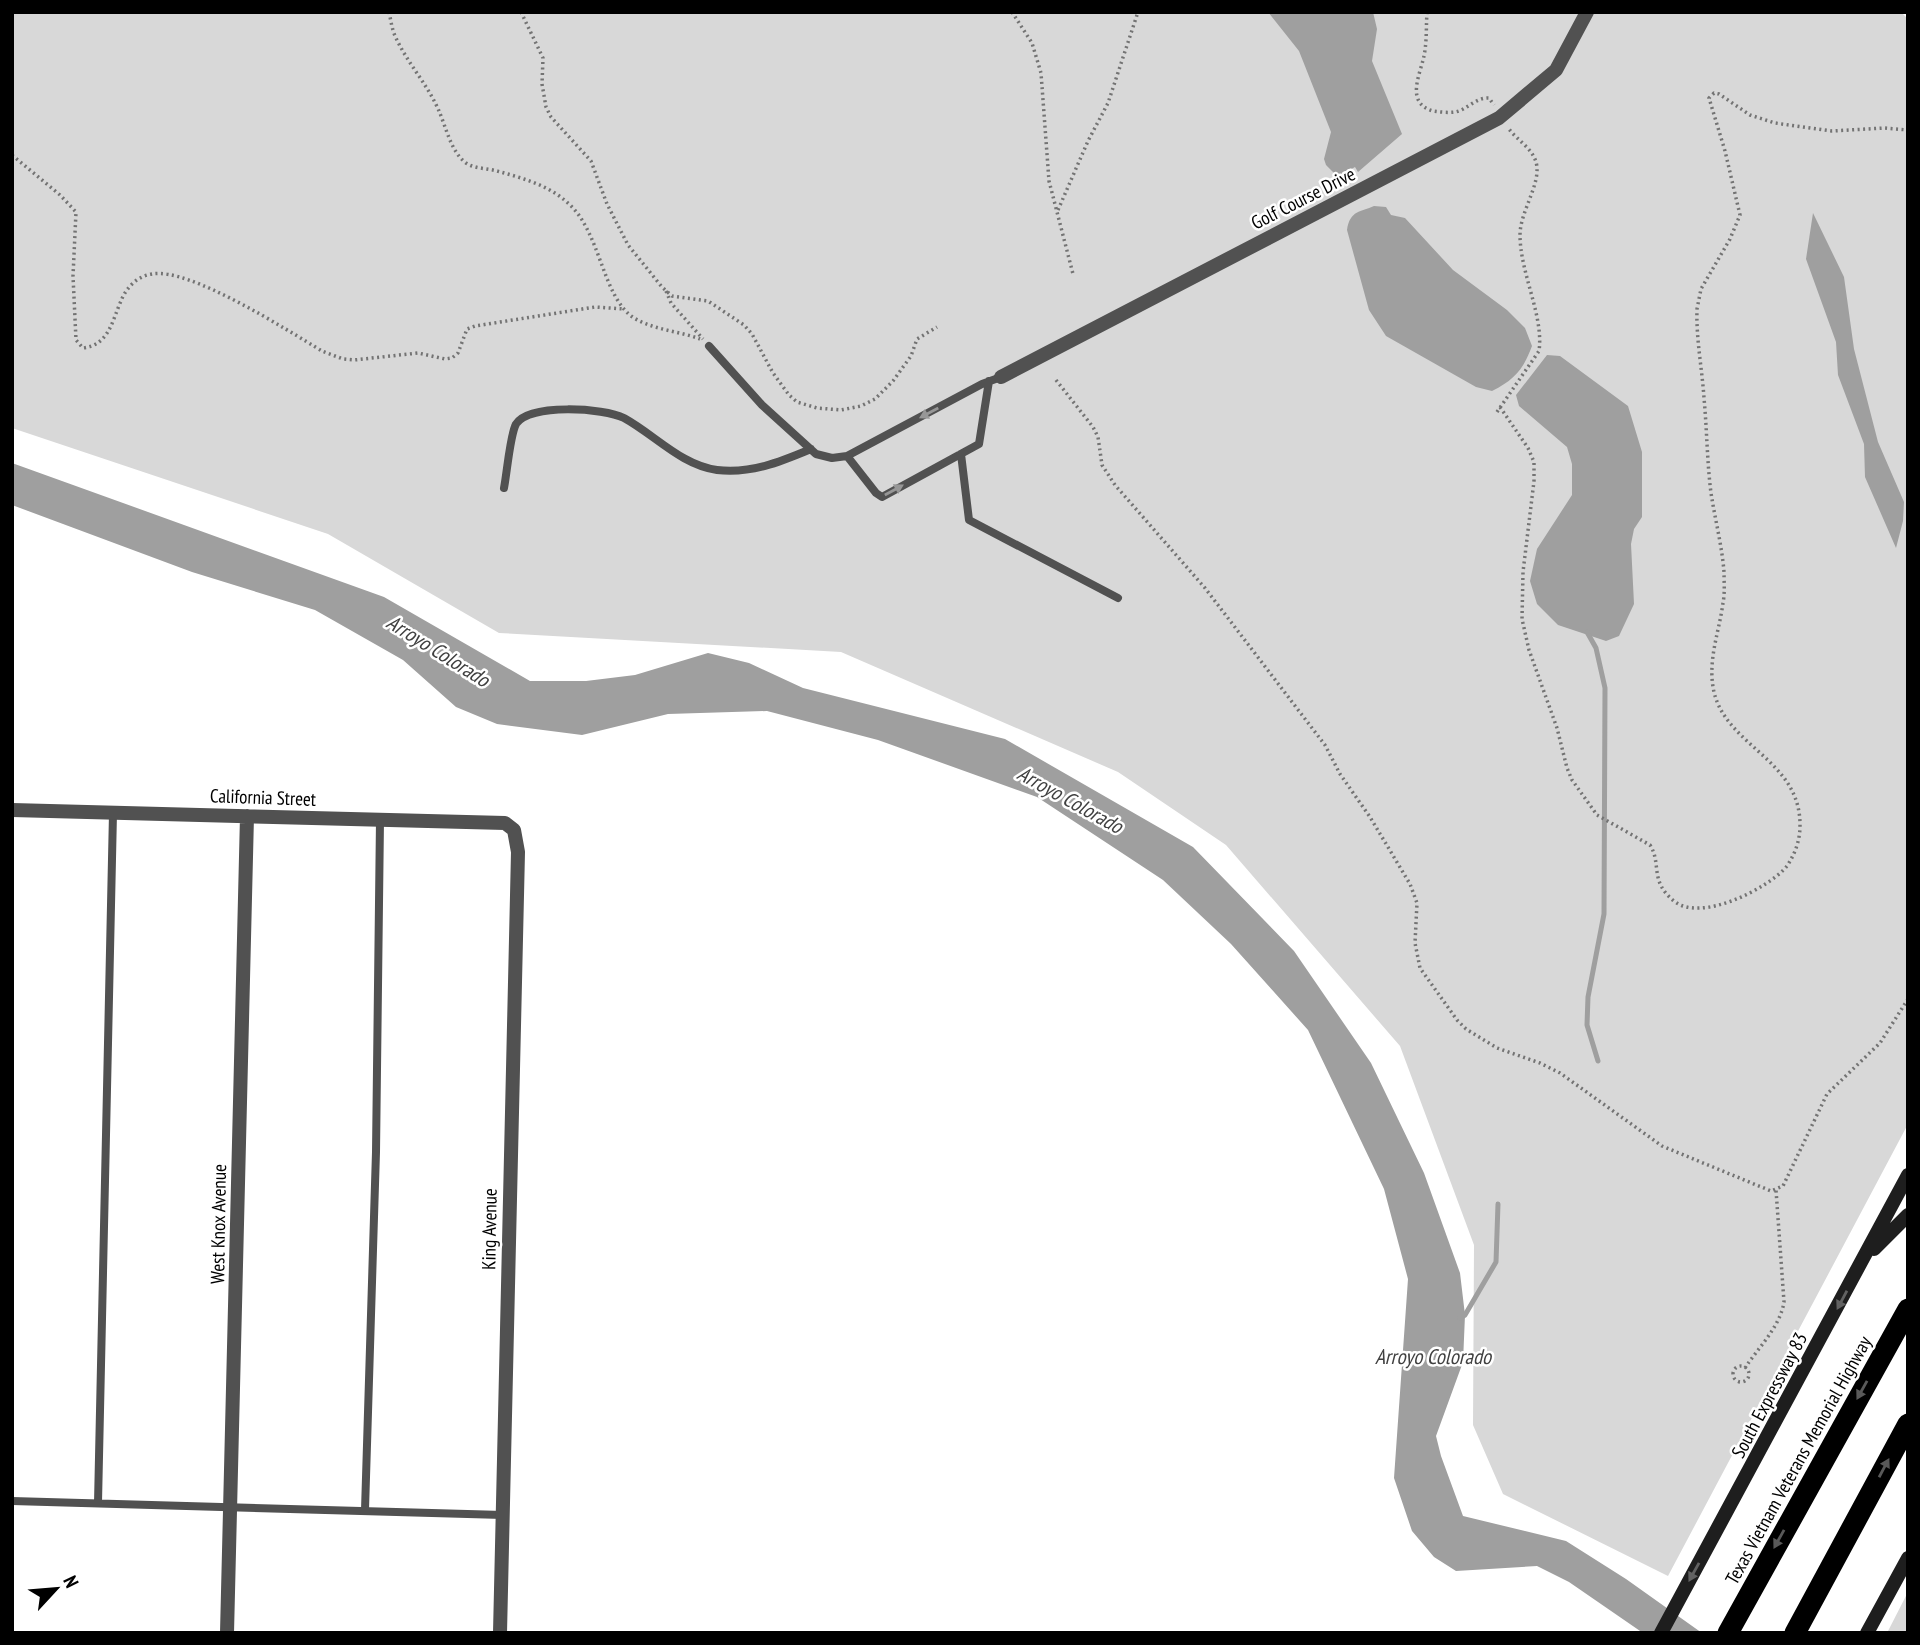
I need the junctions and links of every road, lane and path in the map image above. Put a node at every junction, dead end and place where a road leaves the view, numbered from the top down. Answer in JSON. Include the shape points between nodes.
{"nodes":[{"id":1,"x":389,"y":12,"type":"edge"},
{"id":2,"x":521,"y":12,"type":"edge"},
{"id":3,"x":1012,"y":12,"type":"edge"},
{"id":4,"x":1138,"y":12,"type":"edge"},
{"id":5,"x":1427,"y":12,"type":"edge"},
{"id":6,"x":1587,"y":12,"type":"edge"},
{"id":7,"x":1501,"y":116,"type":"junction"},
{"id":8,"x":1908,"y":130,"type":"edge"},
{"id":9,"x":12,"y":155,"type":"edge"},
{"id":10,"x":1058,"y":210,"type":"junction"},
{"id":11,"x":1073,"y":274,"type":"dead end"},
{"id":12,"x":666,"y":291,"type":"junction"},
{"id":13,"x":624,"y":309,"type":"junction"},
{"id":14,"x":937,"y":327,"type":"dead end"},
{"id":15,"x":707,"y":343,"type":"junction"},
{"id":16,"x":995,"y":379,"type":"junction"},
{"id":17,"x":1056,"y":380,"type":"dead end"},
{"id":18,"x":1500,"y":407,"type":"junction"},
{"id":19,"x":1497,"y":412,"type":"dead end"},
{"id":20,"x":811,"y":449,"type":"junction"},
{"id":21,"x":961,"y":454,"type":"junction"},
{"id":22,"x":847,"y":456,"type":"junction"},
{"id":23,"x":504,"y":488,"type":"dead end"},
{"id":24,"x":1118,"y":598,"type":"dead end"},
{"id":25,"x":12,"y":810,"type":"edge"},
{"id":26,"x":113,"y":813,"type":"junction"},
{"id":27,"x":247,"y":816,"type":"junction"},
{"id":28,"x":380,"y":820,"type":"junction"},
{"id":29,"x":511,"y":828,"type":"joint"},
{"id":30,"x":1908,"y":999,"type":"edge"},
{"id":31,"x":1908,"y":1175,"type":"edge"},
{"id":32,"x":1776,"y":1190,"type":"junction"},
{"id":33,"x":1908,"y":1215,"type":"edge"},
{"id":34,"x":1863,"y":1261,"type":"junction"},
{"id":35,"x":1908,"y":1309,"type":"edge"},
{"id":36,"x":1745,"y":1368,"type":"junction"},
{"id":37,"x":1908,"y":1424,"type":"edge"},
{"id":38,"x":12,"y":1501,"type":"edge"},
{"id":39,"x":98,"y":1503,"type":"junction"},
{"id":40,"x":230,"y":1508,"type":"junction"},
{"id":41,"x":365,"y":1510,"type":"junction"},
{"id":42,"x":503,"y":1515,"type":"junction"},
{"id":43,"x":1908,"y":1558,"type":"edge"},
{"id":44,"x":1870,"y":1626,"type":"edge"},
{"id":45,"x":227,"y":1633,"type":"edge"},
{"id":46,"x":500,"y":1633,"type":"edge"},
{"id":47,"x":1661,"y":1633,"type":"edge"},
{"id":48,"x":1728,"y":1633,"type":"edge"},
{"id":49,"x":1795,"y":1633,"type":"edge"}],
"edges":[{"from":1,"to":13,"type":"path","via":[[396,37],[433,99],[457,154],[473,166],[539,184],[570,205],[584,222]]},
{"from":2,"to":12,"type":"path","via":[[543,58],[542,84],[551,117],[585,152],[628,245]]},
{"from":3,"to":10,"type":"path","via":[[1032,43],[1041,73],[1049,181]]},
{"from":4,"to":10,"type":"path","via":[[1108,103]]},
{"from":5,"to":7,"type":"path","via":[[1418,102],[1432,110],[1455,112],[1489,98]]},
{"from":6,"to":7,"type":"street","name":"Golf Course Drive","via":[[1556,70]]},
{"from":7,"to":16,"type":"street","name":"Golf Course Drive"},
{"from":7,"to":18,"type":"path","via":[[1536,163],[1520,232],[1524,272],[1541,339],[1539,351]]},
{"from":8,"to":18,"type":"path","via":[[1832,131],[1774,123],[1750,115],[1719,93],[1709,98],[1740,215],[1701,289],[1697,309],[1711,491],[1723,566],[1723,604],[1712,664],[1714,690],[1725,715],[1785,778],[1797,806],[1800,829],[1790,860],[1753,892],[1696,909],[1676,903],[1657,876],[1650,845],[1597,815],[1572,780],[1524,633],[1522,589],[1534,462]]},
{"from":9,"to":13,"type":"path","via":[[76,212],[76,340],[83,348],[106,336],[124,294],[151,274],[166,273],[196,282],[322,351],[354,360],[418,353],[452,358],[467,329],[475,326],[594,307]]},
{"from":10,"to":11,"type":"path"},
{"from":12,"to":14,"type":"path","via":[[678,298],[708,301],[737,320],[752,334],[789,395],[817,408],[851,409],[875,399],[906,364],[917,339]]},
{"from":12,"to":15,"type":"path","via":[[671,303]]},
{"from":13,"to":15,"type":"path","via":[[644,322]]},
{"from":15,"to":20,"type":"lane","via":[[762,405]]},
{"from":16,"to":21,"type":"lane","via":[[979,444]]},
{"from":16,"to":22,"type":"lane","one_way":true},
{"from":17,"to":32,"type":"path","via":[[1093,427],[1104,470],[1316,731],[1370,817],[1414,894],[1420,968],[1457,1020],[1497,1048],[1560,1073],[1662,1146]]},
{"from":18,"to":19,"type":"path"},
{"from":20,"to":22,"type":"lane","via":[[832,458]]},
{"from":20,"to":23,"type":"lane","via":[[755,469],[716,470],[696,464],[622,417],[564,409],[537,412],[515,426]]},
{"from":22,"to":21,"type":"lane","one_way":true,"via":[[882,497]]},
{"from":21,"to":24,"type":"lane","via":[[969,520]]},
{"from":25,"to":26,"type":"street","name":"California Street"},
{"from":26,"to":27,"type":"street","name":"California Street"},
{"from":26,"to":39,"type":"lane"},
{"from":27,"to":28,"type":"street","name":"California Street"},
{"from":27,"to":40,"type":"street","name":"West Knox Avenue"},
{"from":28,"to":29,"type":"street","name":"California Street","via":[[505,823]]},
{"from":28,"to":41,"type":"lane"},
{"from":29,"to":42,"type":"street","name":"King Avenue","via":[[518,852]]},
{"from":30,"to":32,"type":"path","via":[[1880,1043],[1827,1094],[1783,1185]]},
{"from":31,"to":34,"type":"main road","name":"South Expressway 83"},
{"from":32,"to":36,"type":"path","via":[[1783,1309]]},
{"from":33,"to":34,"type":"main road"},
{"from":34,"to":47,"type":"main road","name":"South Expressway 83","one_way":true},
{"from":35,"to":48,"type":"highway","name":"Texas Vietnam Veterans Memorial Highway","one_way":true},
{"from":36,"to":36,"type":"path","via":[[1748,1378],[1737,1381],[1735,1370]]},
{"from":49,"to":37,"type":"highway","one_way":true},
{"from":38,"to":39,"type":"lane"},
{"from":39,"to":40,"type":"lane"},
{"from":40,"to":41,"type":"lane"},
{"from":40,"to":45,"type":"street","name":"West Knox Avenue"},
{"from":41,"to":42,"type":"lane"},
{"from":42,"to":46,"type":"street","name":"King Avenue"},
{"from":43,"to":44,"type":"main road"}]}
